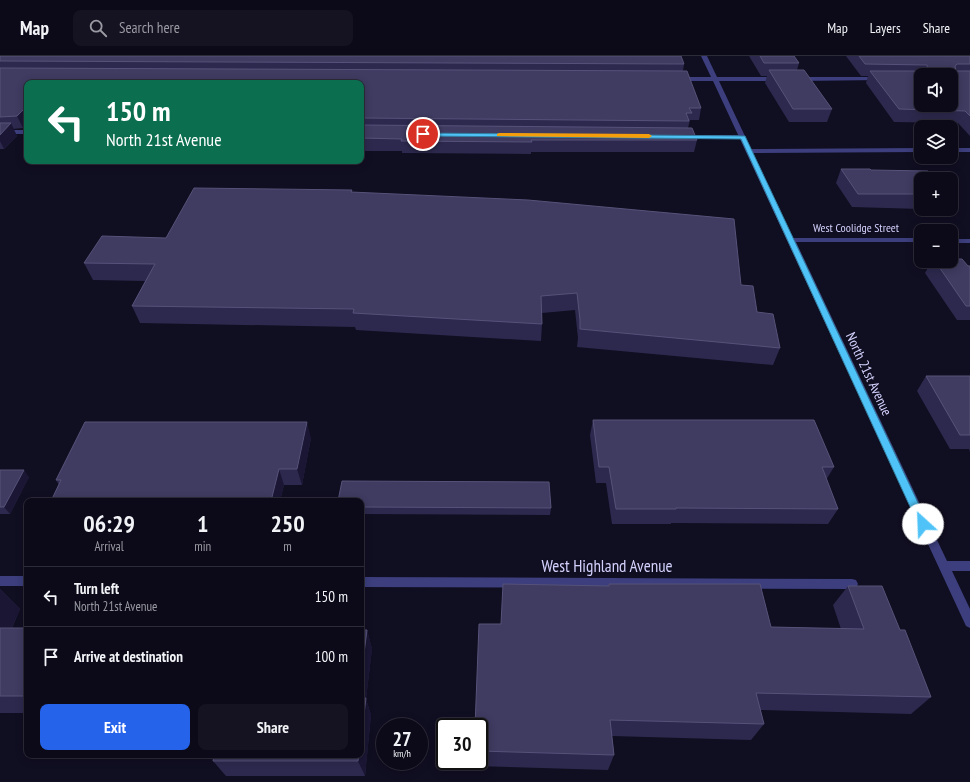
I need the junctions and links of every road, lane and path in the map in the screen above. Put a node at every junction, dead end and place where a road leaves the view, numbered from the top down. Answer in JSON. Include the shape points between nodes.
{"nodes":[{"id":1,"x":704,"y":56,"type":"edge"},
{"id":2,"x":675,"y":79,"type":"edge"},
{"id":3,"x":716,"y":79,"type":"junction"},
{"id":4,"x":787,"y":79,"type":"edge"},
{"id":5,"x":795,"y":79,"type":"edge"},
{"id":6,"x":889,"y":79,"type":"edge"},
{"id":7,"x":0,"y":132,"type":"edge"},
{"id":8,"x":24,"y":132,"type":"edge"},
{"id":9,"x":677,"y":136,"type":"edge"},
{"id":10,"x":743,"y":137,"type":"junction"},
{"id":11,"x":914,"y":150,"type":"edge"},
{"id":12,"x":958,"y":150,"type":"edge"},
{"id":13,"x":970,"y":150,"type":"edge"},
{"id":14,"x":750,"y":151,"type":"junction"},
{"id":15,"x":792,"y":240,"type":"junction"},
{"id":16,"x":914,"y":240,"type":"edge"},
{"id":17,"x":958,"y":240,"type":"edge"},
{"id":18,"x":970,"y":241,"type":"edge"},
{"id":19,"x":944,"y":566,"type":"junction"},
{"id":20,"x":970,"y":566,"type":"edge"},
{"id":21,"x":0,"y":581,"type":"edge"},
{"id":22,"x":24,"y":581,"type":"edge"},
{"id":23,"x":364,"y":582,"type":"edge"},
{"id":24,"x":852,"y":584,"type":"edge"},
{"id":25,"x":970,"y":622,"type":"edge"}],
"edges":[{"from":1,"to":3,"type":"street","name":"North 21st Avenue"},
{"from":2,"to":3,"type":"street"},
{"from":3,"to":4,"type":"street"},
{"from":3,"to":10,"type":"street","name":"North 21st Avenue"},
{"from":5,"to":6,"type":"street"},
{"from":7,"to":8,"type":"street"},
{"from":9,"to":10,"type":"street"},
{"from":10,"to":14,"type":"street","name":"North 21st Avenue"},
{"from":11,"to":14,"type":"street"},
{"from":12,"to":13,"type":"street"},
{"from":14,"to":15,"type":"street","name":"North 21st Avenue"},
{"from":15,"to":16,"type":"street","name":"West Coolidge Street"},
{"from":15,"to":19,"type":"street","name":"North 21st Avenue"},
{"from":17,"to":18,"type":"street"},
{"from":19,"to":20,"type":"street"},
{"from":19,"to":25,"type":"street","name":"North 21st Avenue"},
{"from":21,"to":22,"type":"street"},
{"from":23,"to":24,"type":"street","name":"West Highland Avenue"}]}
